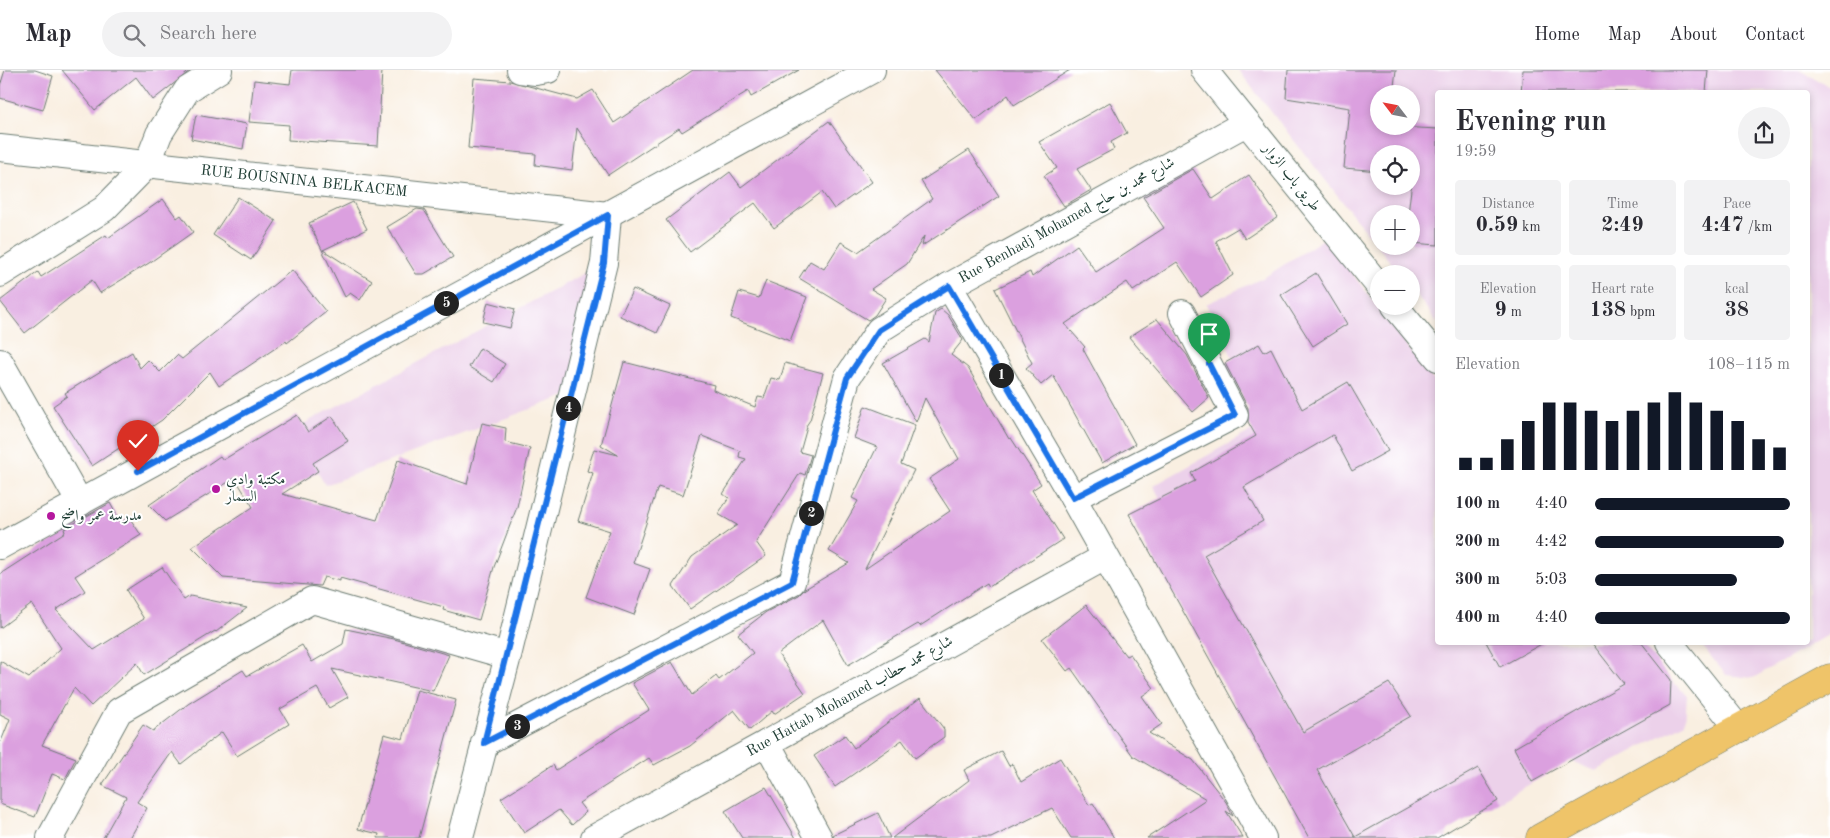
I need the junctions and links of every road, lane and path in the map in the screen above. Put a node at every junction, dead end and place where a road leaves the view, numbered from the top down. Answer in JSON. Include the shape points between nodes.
{"nodes":[{"id":1,"x":219,"y":70,"type":"edge"},
{"id":2,"x":520,"y":70,"type":"edge"},
{"id":3,"x":548,"y":70,"type":"edge"},
{"id":4,"x":872,"y":70,"type":"edge"},
{"id":5,"x":1204,"y":70,"type":"edge"},
{"id":6,"x":1246,"y":123,"type":"junction"},
{"id":7,"x":0,"y":148,"type":"edge"},
{"id":8,"x":147,"y":165,"type":"junction"},
{"id":9,"x":608,"y":215,"type":"junction"},
{"id":10,"x":0,"y":274,"type":"edge"},
{"id":11,"x":1370,"y":275,"type":"edge"},
{"id":12,"x":949,"y":286,"type":"junction"},
{"id":13,"x":1182,"y":313,"type":"dead end"},
{"id":14,"x":1402,"y":315,"type":"edge"},
{"id":15,"x":1435,"y":354,"type":"edge"},
{"id":16,"x":0,"y":362,"type":"edge"},
{"id":17,"x":1073,"y":498,"type":"junction"},
{"id":18,"x":80,"y":503,"type":"junction"},
{"id":19,"x":0,"y":546,"type":"edge"},
{"id":20,"x":1105,"y":557,"type":"junction"},
{"id":21,"x":1671,"y":645,"type":"edge"},
{"id":22,"x":508,"y":656,"type":"junction"},
{"id":23,"x":1830,"y":678,"type":"edge"},
{"id":24,"x":1739,"y":729,"type":"junction"},
{"id":25,"x":484,"y":743,"type":"junction"},
{"id":26,"x":767,"y":743,"type":"junction"},
{"id":27,"x":50,"y":838,"type":"edge"},
{"id":28,"x":460,"y":838,"type":"edge"},
{"id":29,"x":594,"y":838,"type":"edge"},
{"id":30,"x":819,"y":838,"type":"edge"},
{"id":31,"x":1263,"y":838,"type":"edge"},
{"id":32,"x":1540,"y":838,"type":"edge"}],
"edges":[{"from":1,"to":8,"type":"street","via":[[187,90],[159,134]]},
{"from":2,"to":3,"type":"street"},
{"from":4,"to":9,"type":"street"},
{"from":5,"to":6,"type":"street","name":"طريق باب الزوار"},
{"from":6,"to":11,"type":"street","name":"طريق باب الزوار"},
{"from":6,"to":12,"type":"street","name":"Rue Benhadj Mohamed شارع محمد بن حاج"},
{"from":7,"to":8,"type":"street","name":"RUE BOUSNINA BELKACEM"},
{"from":8,"to":9,"type":"street","name":"RUE BOUSNINA BELKACEM"},
{"from":8,"to":10,"type":"street","via":[[104,209]]},
{"from":9,"to":18,"type":"street"},
{"from":9,"to":22,"type":"street","via":[[604,263]]},
{"from":12,"to":17,"type":"street"},
{"from":12,"to":25,"type":"street","name":"Rue Benhadj Mohamed شارع محمد بن حاج","via":[[879,330],[847,378],[792,582]]},
{"from":13,"to":17,"type":"street","via":[[1235,415]]},
{"from":14,"to":15,"type":"street"},
{"from":16,"to":18,"type":"street"},
{"from":17,"to":20,"type":"street"},
{"from":18,"to":19,"type":"street"},
{"from":20,"to":26,"type":"street","name":"Rue Hattab Mohamed شارع محمد حطاب"},
{"from":20,"to":31,"type":"street"},
{"from":21,"to":24,"type":"street"},
{"from":22,"to":25,"type":"street"},
{"from":22,"to":27,"type":"street","via":[[312,600],[119,711]]},
{"from":23,"to":24,"type":"main road"},
{"from":24,"to":32,"type":"main road"},
{"from":25,"to":28,"type":"street"},
{"from":26,"to":29,"type":"street","name":"Rue Hattab Mohamed شارع محمد حطاب"},
{"from":26,"to":30,"type":"street"}]}
